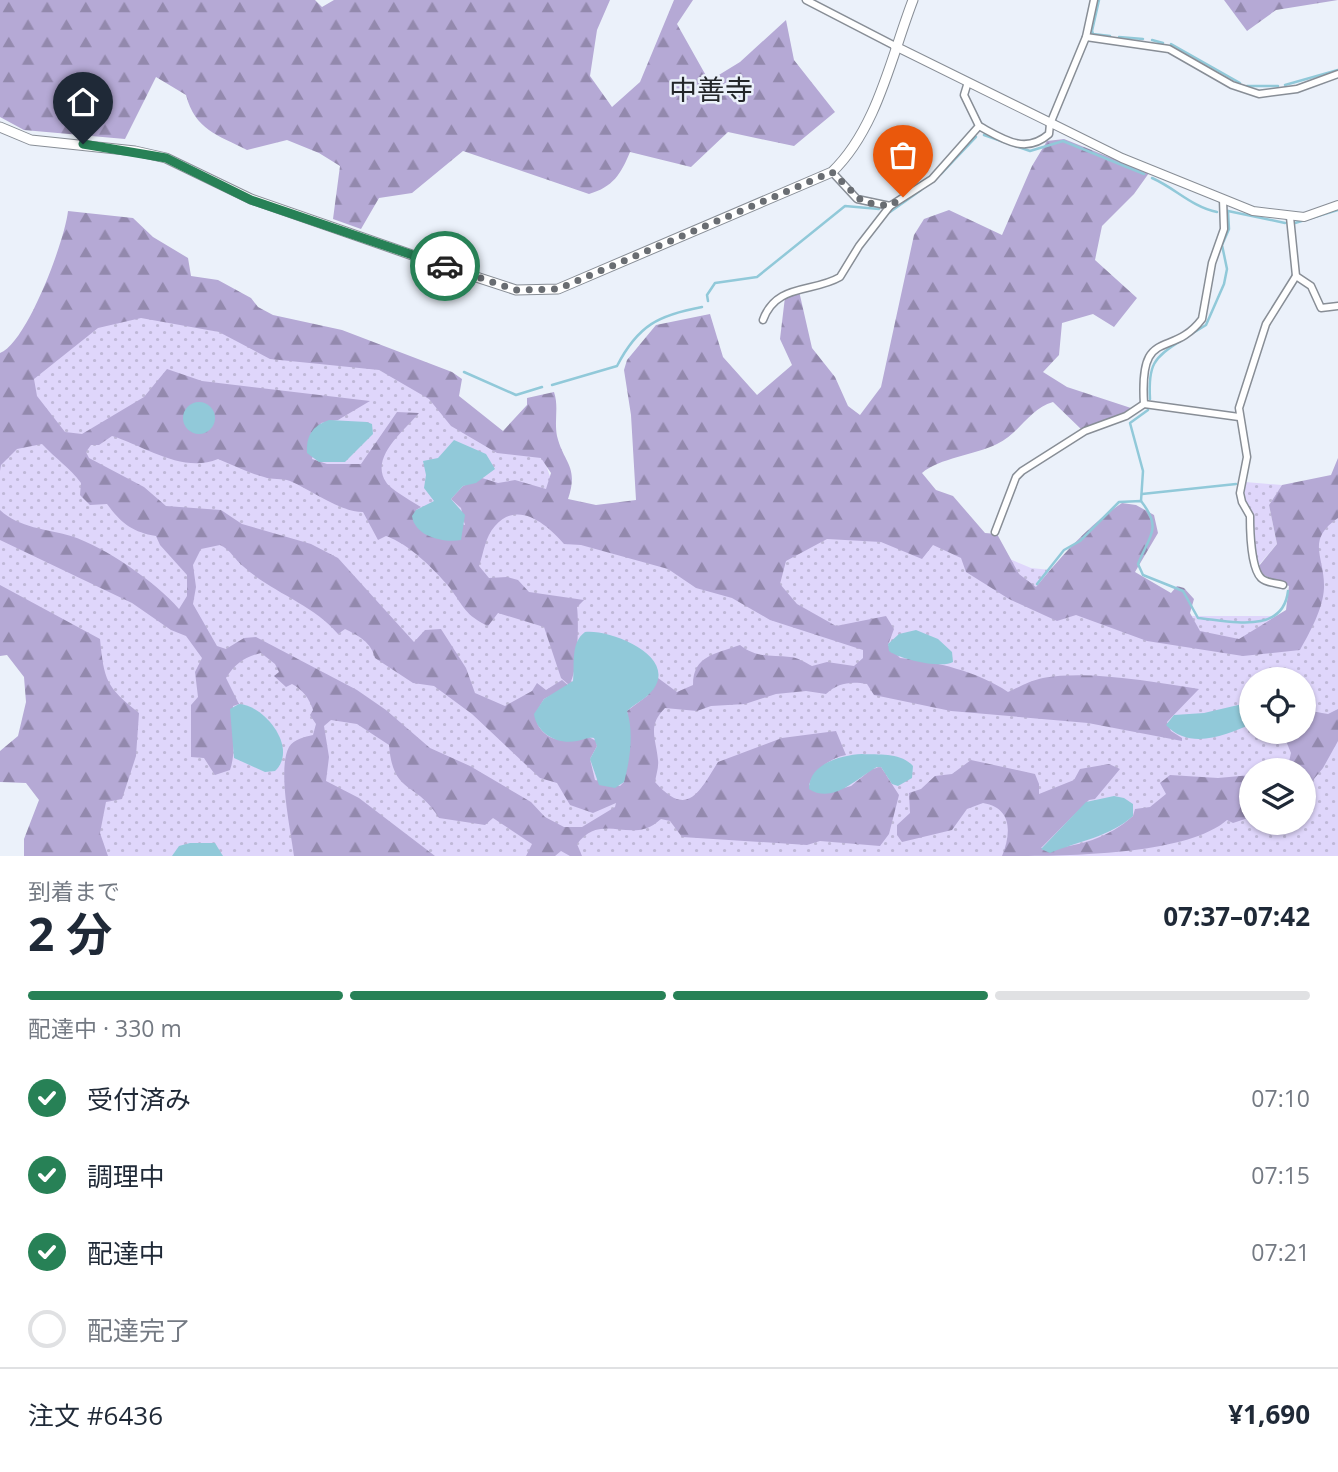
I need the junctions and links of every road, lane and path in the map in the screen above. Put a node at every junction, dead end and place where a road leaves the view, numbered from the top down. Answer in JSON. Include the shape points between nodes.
{"nodes":[{"id":1,"x":806,"y":0,"type":"edge"},
{"id":2,"x":913,"y":0,"type":"edge"},
{"id":3,"x":1094,"y":0,"type":"edge"},
{"id":4,"x":1086,"y":37,"type":"junction"},
{"id":5,"x":895,"y":46,"type":"junction"},
{"id":6,"x":1338,"y":74,"type":"edge"},
{"id":7,"x":968,"y":82,"type":"junction"},
{"id":8,"x":1050,"y":124,"type":"junction"},
{"id":9,"x":979,"y":126,"type":"junction"},
{"id":10,"x":0,"y":127,"type":"edge"},
{"id":11,"x":832,"y":172,"type":"junction"},
{"id":12,"x":1223,"y":199,"type":"junction"},
{"id":13,"x":1338,"y":205,"type":"edge"},
{"id":14,"x":890,"y":206,"type":"junction"},
{"id":15,"x":1290,"y":217,"type":"junction"},
{"id":16,"x":1296,"y":276,"type":"junction"},
{"id":17,"x":1338,"y":306,"type":"edge"},
{"id":18,"x":763,"y":320,"type":"dead end"},
{"id":19,"x":1144,"y":404,"type":"junction"},
{"id":20,"x":1239,"y":417,"type":"junction"},
{"id":21,"x":995,"y":532,"type":"dead end"},
{"id":22,"x":1283,"y":585,"type":"dead end"}],
"edges":[{"from":1,"to":5,"type":"street"},
{"from":2,"to":5,"type":"main road"},
{"from":3,"to":4,"type":"street"},
{"from":4,"to":6,"type":"street","via":[[1169,49],[1232,85],[1259,94],[1297,89]]},
{"from":4,"to":8,"type":"street"},
{"from":5,"to":7,"type":"street"},
{"from":5,"to":11,"type":"main road","via":[[856,145]]},
{"from":7,"to":8,"type":"street"},
{"from":7,"to":9,"type":"street","via":[[964,95]]},
{"from":8,"to":9,"type":"street","via":[[1049,134],[1033,145],[1009,142]]},
{"from":8,"to":12,"type":"street"},
{"from":9,"to":14,"type":"street","via":[[932,179]]},
{"from":10,"to":11,"type":"main road","via":[[31,140],[149,153],[251,200],[530,291],[558,289]]},
{"from":11,"to":14,"type":"street","via":[[863,202]]},
{"from":12,"to":15,"type":"street","via":[[1253,211]]},
{"from":12,"to":19,"type":"street","via":[[1224,229],[1212,263],[1202,319],[1152,352],[1143,371]]},
{"from":13,"to":15,"type":"street"},
{"from":14,"to":18,"type":"street","via":[[840,277],[776,300]]},
{"from":15,"to":16,"type":"street"},
{"from":16,"to":17,"type":"street","via":[[1311,286],[1321,308]]},
{"from":16,"to":20,"type":"street","via":[[1262,334]]},
{"from":19,"to":20,"type":"street"},
{"from":19,"to":21,"type":"street","via":[[1085,431],[1022,471]]},
{"from":20,"to":22,"type":"street","via":[[1247,457],[1240,493],[1250,516],[1248,531],[1258,575]]}]}
